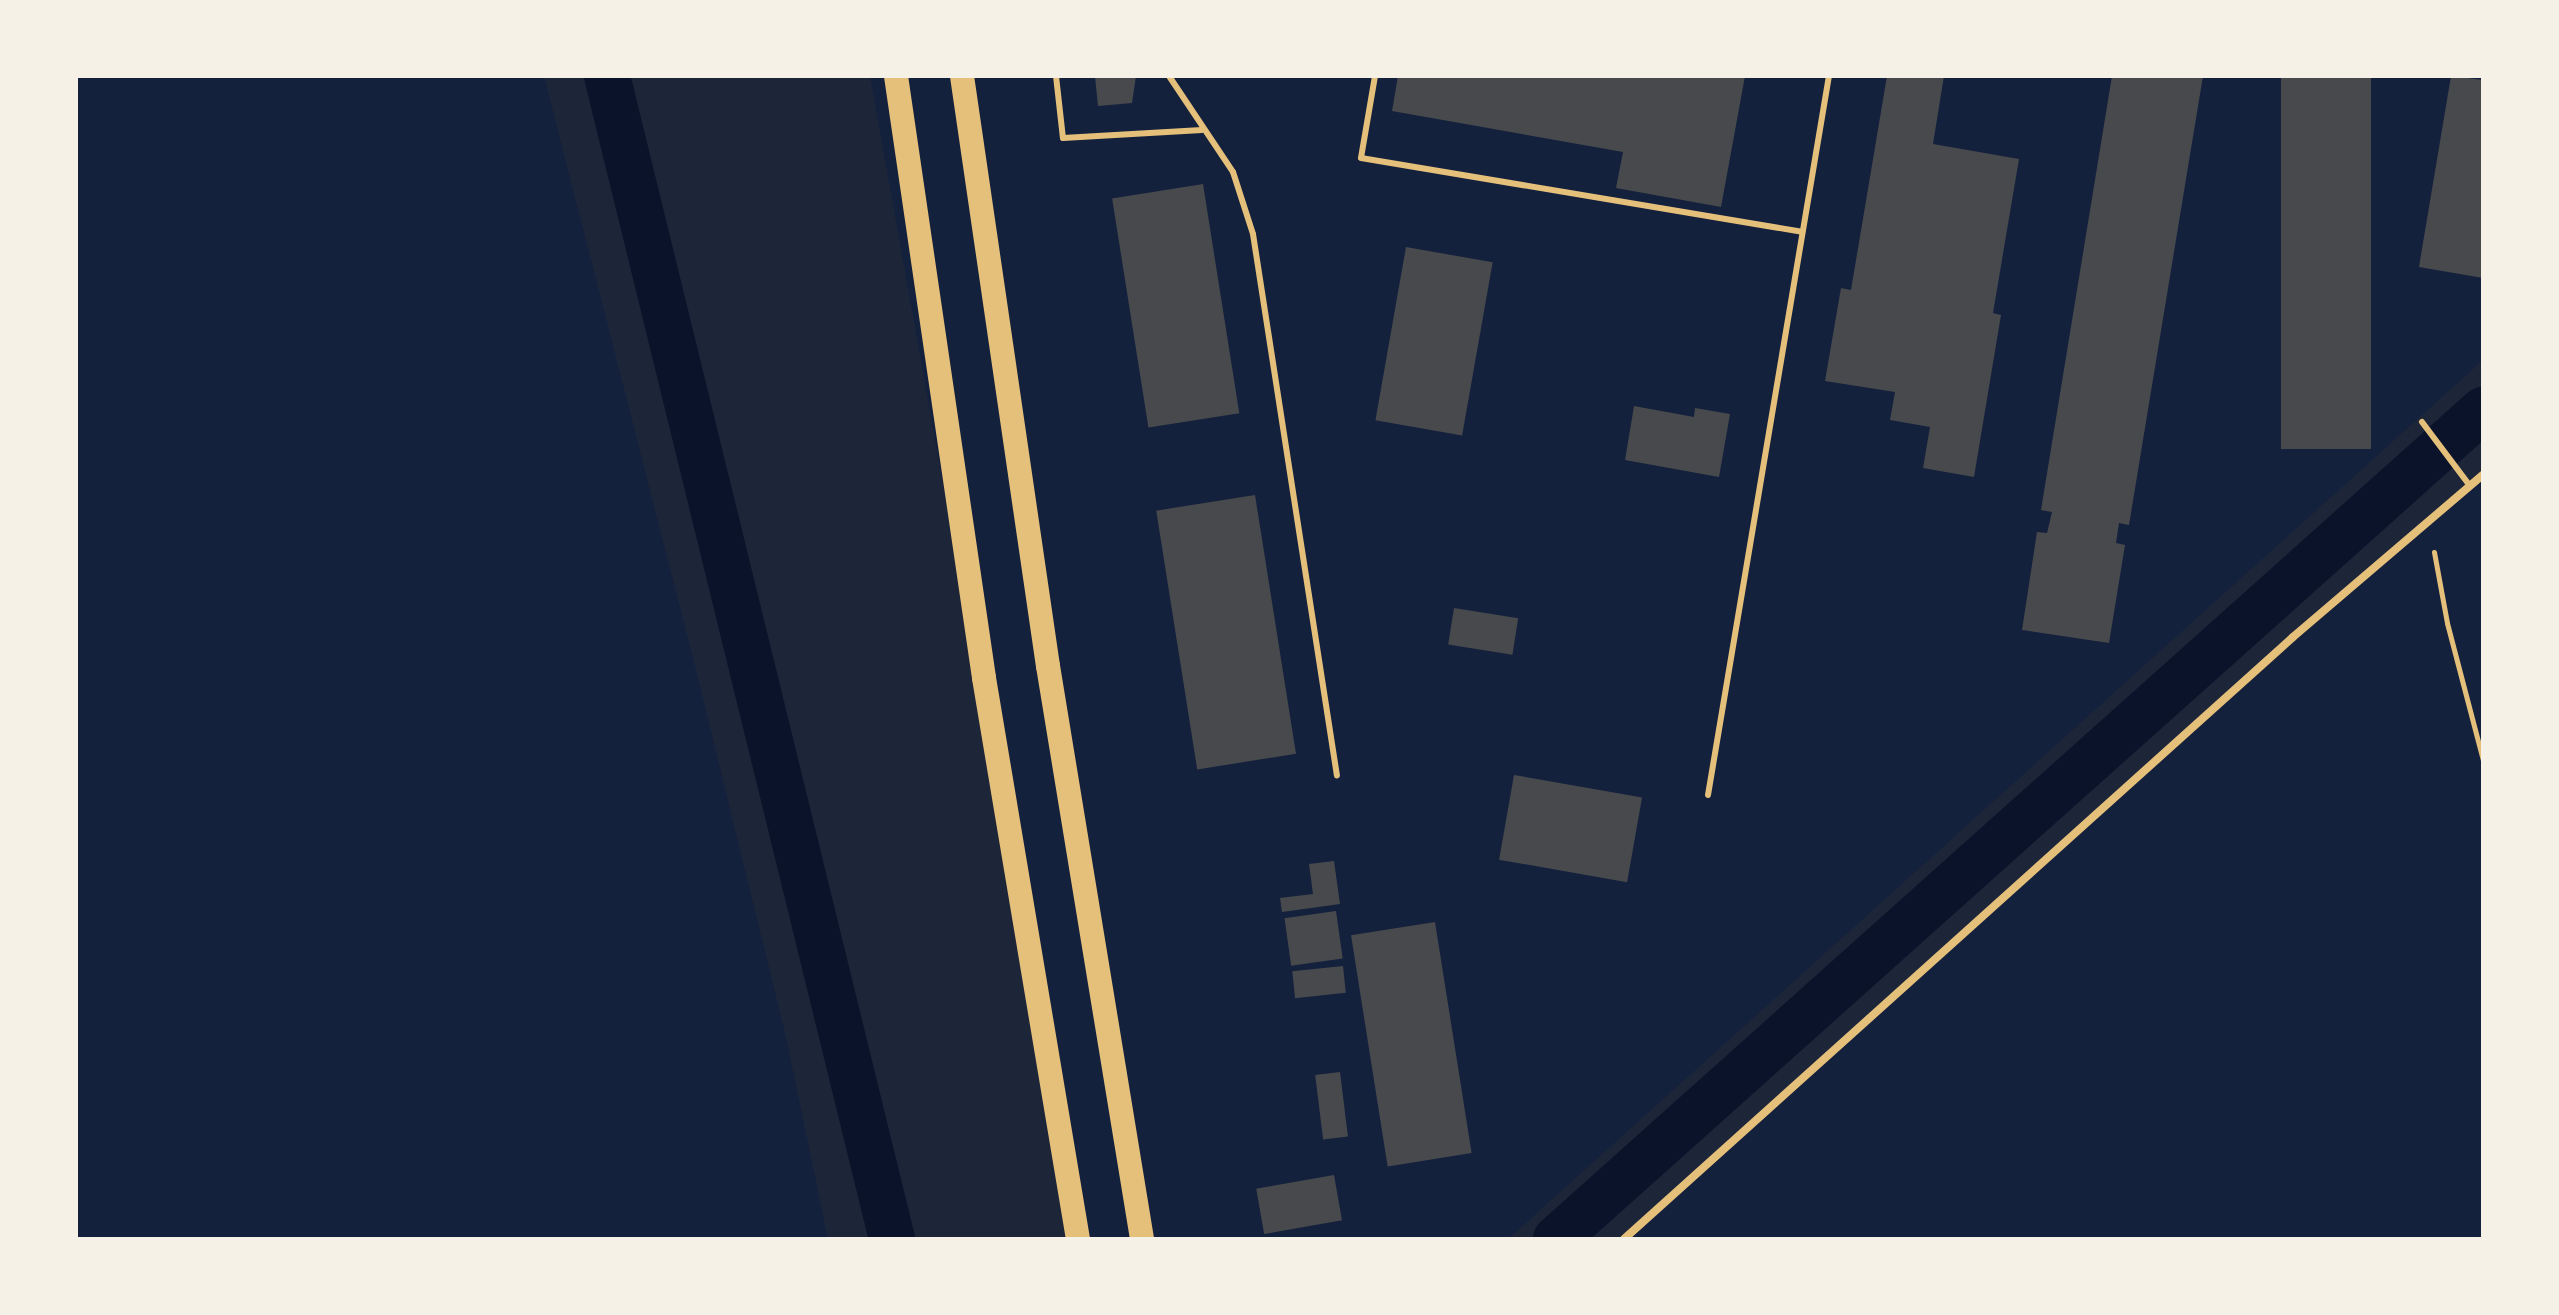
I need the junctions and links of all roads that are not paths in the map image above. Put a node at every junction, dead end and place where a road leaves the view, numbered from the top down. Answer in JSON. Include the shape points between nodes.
{"nodes":[{"id":1,"x":896,"y":76,"type":"edge"},
{"id":2,"x":962,"y":76,"type":"edge"},
{"id":3,"x":1056,"y":76,"type":"edge"},
{"id":4,"x":1169,"y":76,"type":"edge"},
{"id":5,"x":1375,"y":76,"type":"edge"},
{"id":6,"x":1829,"y":76,"type":"edge"},
{"id":7,"x":1202,"y":130,"type":"junction"},
{"id":8,"x":1802,"y":232,"type":"junction"},
{"id":9,"x":2422,"y":422,"type":"dead end"},
{"id":10,"x":2483,"y":475,"type":"edge"},
{"id":11,"x":2470,"y":486,"type":"junction"},
{"id":12,"x":1337,"y":776,"type":"dead end"},
{"id":13,"x":1708,"y":795,"type":"dead end"},
{"id":14,"x":1078,"y":1239,"type":"edge"},
{"id":15,"x":1142,"y":1239,"type":"edge"},
{"id":16,"x":1624,"y":1239,"type":"edge"}],
"edges":[{"from":1,"to":14,"type":"highway","via":[[984,678]]},
{"from":2,"to":15,"type":"highway","via":[[1048,666]]},
{"from":3,"to":7,"type":"lane","via":[[1063,138]]},
{"from":4,"to":7,"type":"lane"},
{"from":5,"to":8,"type":"lane","via":[[1361,158]]},
{"from":6,"to":8,"type":"lane"},
{"from":7,"to":12,"type":"lane","via":[[1233,172],[1253,234]]},
{"from":8,"to":13,"type":"lane"},
{"from":9,"to":11,"type":"lane"},
{"from":10,"to":11,"type":"street"},
{"from":11,"to":16,"type":"street","via":[[2197,722]]}]}
